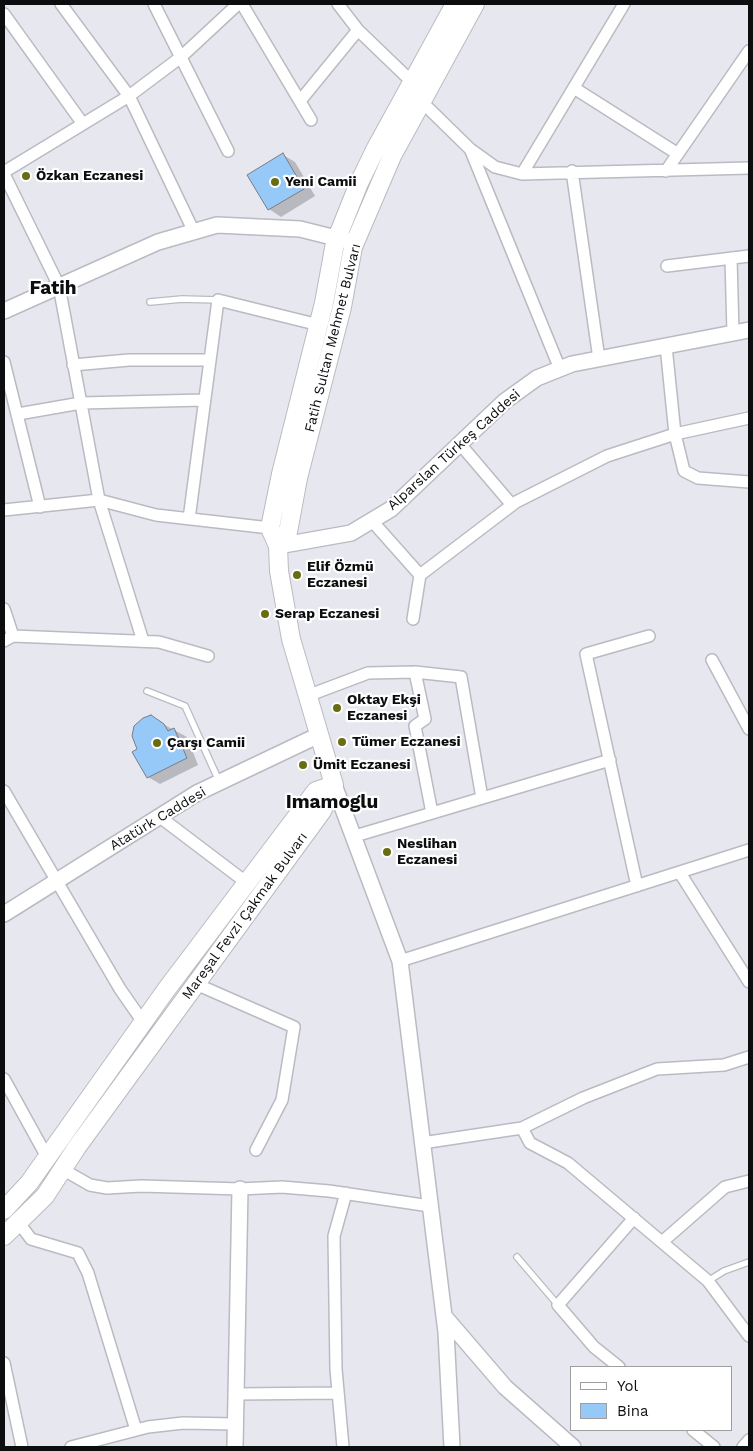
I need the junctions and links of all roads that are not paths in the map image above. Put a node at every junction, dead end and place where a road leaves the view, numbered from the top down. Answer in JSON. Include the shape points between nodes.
{"nodes":[{"id":1,"x":61,"y":4,"type":"edge"},
{"id":2,"x":154,"y":4,"type":"edge"},
{"id":3,"x":238,"y":4,"type":"edge"},
{"id":4,"x":242,"y":4,"type":"edge"},
{"id":5,"x":338,"y":4,"type":"edge"},
{"id":6,"x":455,"y":4,"type":"edge"},
{"id":7,"x":475,"y":4,"type":"edge"},
{"id":8,"x":624,"y":4,"type":"edge"},
{"id":9,"x":4,"y":14,"type":"edge"},
{"id":10,"x":358,"y":30,"type":"junction"},
{"id":11,"x":749,"y":51,"type":"edge"},
{"id":12,"x":182,"y":57,"type":"junction"},
{"id":13,"x":412,"y":82,"type":"junction"},
{"id":14,"x":574,"y":88,"type":"junction"},
{"id":15,"x":129,"y":96,"type":"junction"},
{"id":16,"x":300,"y":101,"type":"junction"},
{"id":17,"x":422,"y":102,"type":"junction"},
{"id":18,"x":311,"y":120,"type":"dead end"},
{"id":19,"x":83,"y":124,"type":"junction"},
{"id":20,"x":470,"y":149,"type":"junction"},
{"id":21,"x":228,"y":151,"type":"dead end"},
{"id":22,"x":678,"y":154,"type":"junction"},
{"id":23,"x":749,"y":168,"type":"edge"},
{"id":24,"x":572,"y":171,"type":"junction"},
{"id":25,"x":666,"y":171,"type":"junction"},
{"id":26,"x":4,"y":173,"type":"edge"},
{"id":27,"x":522,"y":174,"type":"junction"},
{"id":28,"x":194,"y":232,"type":"junction"},
{"id":29,"x":337,"y":238,"type":"junction"},
{"id":30,"x":355,"y":243,"type":"junction"},
{"id":31,"x":749,"y":256,"type":"edge"},
{"id":32,"x":731,"y":258,"type":"junction"},
{"id":33,"x":667,"y":266,"type":"dead end"},
{"id":34,"x":59,"y":286,"type":"junction"},
{"id":35,"x":218,"y":300,"type":"junction"},
{"id":36,"x":150,"y":302,"type":"dead end"},
{"id":37,"x":4,"y":311,"type":"edge"},
{"id":38,"x":319,"y":325,"type":"junction"},
{"id":39,"x":749,"y":330,"type":"edge"},
{"id":40,"x":733,"y":333,"type":"junction"},
{"id":41,"x":666,"y":346,"type":"junction"},
{"id":42,"x":599,"y":359,"type":"junction"},
{"id":43,"x":210,"y":360,"type":"junction"},
{"id":44,"x":4,"y":362,"type":"edge"},
{"id":45,"x":74,"y":365,"type":"junction"},
{"id":46,"x":560,"y":369,"type":"junction"},
{"id":47,"x":204,"y":400,"type":"junction"},
{"id":48,"x":81,"y":403,"type":"junction"},
{"id":49,"x":18,"y":414,"type":"junction"},
{"id":50,"x":749,"y":418,"type":"edge"},
{"id":51,"x":675,"y":434,"type":"junction"},
{"id":52,"x":460,"y":444,"type":"junction"},
{"id":53,"x":749,"y":482,"type":"edge"},
{"id":54,"x":99,"y":500,"type":"junction"},
{"id":55,"x":512,"y":505,"type":"junction"},
{"id":56,"x":40,"y":507,"type":"junction"},
{"id":57,"x":4,"y":510,"type":"edge"},
{"id":58,"x":189,"y":519,"type":"junction"},
{"id":59,"x":372,"y":521,"type":"junction"},
{"id":60,"x":270,"y":528,"type":"junction"},
{"id":61,"x":278,"y":546,"type":"junction"},
{"id":62,"x":420,"y":575,"type":"junction"},
{"id":63,"x":4,"y":609,"type":"edge"},
{"id":64,"x":413,"y":619,"type":"dead end"},
{"id":65,"x":649,"y":636,"type":"dead end"},
{"id":66,"x":8,"y":639,"type":"edge"},
{"id":67,"x":143,"y":641,"type":"junction"},
{"id":68,"x":208,"y":656,"type":"dead end"},
{"id":69,"x":712,"y":660,"type":"dead end"},
{"id":70,"x":415,"y":672,"type":"junction"},
{"id":71,"x":305,"y":689,"type":"junction"},
{"id":72,"x":147,"y":691,"type":"dead end"},
{"id":73,"x":749,"y":729,"type":"edge"},
{"id":74,"x":319,"y":735,"type":"junction"},
{"id":75,"x":610,"y":760,"type":"junction"},
{"id":76,"x":220,"y":783,"type":"junction"},
{"id":77,"x":334,"y":784,"type":"junction"},
{"id":78,"x":4,"y":791,"type":"edge"},
{"id":79,"x":482,"y":798,"type":"junction"},
{"id":80,"x":432,"y":813,"type":"junction"},
{"id":81,"x":160,"y":817,"type":"junction"},
{"id":82,"x":355,"y":836,"type":"junction"},
{"id":83,"x":749,"y":850,"type":"edge"},
{"id":84,"x":680,"y":873,"type":"junction"},
{"id":85,"x":58,"y":881,"type":"junction"},
{"id":86,"x":247,"y":883,"type":"junction"},
{"id":87,"x":637,"y":886,"type":"junction"},
{"id":88,"x":4,"y":914,"type":"edge"},
{"id":89,"x":400,"y":961,"type":"junction"},
{"id":90,"x":746,"y":970,"type":"edge"},
{"id":91,"x":749,"y":982,"type":"edge"},
{"id":92,"x":196,"y":984,"type":"junction"},
{"id":93,"x":143,"y":1022,"type":"junction"},
{"id":94,"x":749,"y":1057,"type":"edge"},
{"id":95,"x":4,"y":1079,"type":"edge"},
{"id":96,"x":522,"y":1128,"type":"junction"},
{"id":97,"x":422,"y":1142,"type":"junction"},
{"id":98,"x":256,"y":1150,"type":"dead end"},
{"id":99,"x":47,"y":1158,"type":"junction"},
{"id":100,"x":62,"y":1169,"type":"junction"},
{"id":101,"x":749,"y":1181,"type":"edge"},
{"id":102,"x":240,"y":1189,"type":"junction"},
{"id":103,"x":346,"y":1193,"type":"junction"},
{"id":104,"x":430,"y":1206,"type":"junction"},
{"id":105,"x":4,"y":1210,"type":"edge"},
{"id":106,"x":634,"y":1218,"type":"junction"},
{"id":107,"x":19,"y":1223,"type":"junction"},
{"id":108,"x":4,"y":1236,"type":"edge"},
{"id":109,"x":662,"y":1242,"type":"junction"},
{"id":110,"x":517,"y":1257,"type":"dead end"},
{"id":111,"x":749,"y":1262,"type":"edge"},
{"id":112,"x":708,"y":1281,"type":"junction"},
{"id":113,"x":558,"y":1305,"type":"junction"},
{"id":114,"x":444,"y":1316,"type":"junction"},
{"id":115,"x":749,"y":1336,"type":"edge"},
{"id":116,"x":4,"y":1363,"type":"edge"},
{"id":117,"x":618,"y":1366,"type":"edge"},
{"id":118,"x":338,"y":1393,"type":"junction"},
{"id":119,"x":236,"y":1394,"type":"junction"},
{"id":120,"x":235,"y":1424,"type":"junction"},
{"id":121,"x":136,"y":1430,"type":"junction"},
{"id":122,"x":694,"y":1431,"type":"edge"},
{"id":123,"x":749,"y":1440,"type":"edge"},
{"id":124,"x":78,"y":1446,"type":"edge"},
{"id":125,"x":22,"y":1447,"type":"edge"},
{"id":126,"x":235,"y":1447,"type":"edge"},
{"id":127,"x":343,"y":1447,"type":"edge"},
{"id":128,"x":452,"y":1447,"type":"edge"},
{"id":129,"x":572,"y":1447,"type":"edge"},
{"id":130,"x":714,"y":1447,"type":"edge"},
{"id":131,"x":743,"y":1447,"type":"edge"}],
"edges":[{"from":1,"to":15,"type":"street"},
{"from":2,"to":12,"type":"street"},
{"from":3,"to":12,"type":"street"},
{"from":4,"to":16,"type":"street"},
{"from":5,"to":10,"type":"street"},
{"from":6,"to":13,"type":"main road","name":"Fatih Sultan Mehmet Bulvarı"},
{"from":7,"to":17,"type":"main road","name":"Fatih Sultan Mehmet Bulvarı"},
{"from":8,"to":14,"type":"street"},
{"from":9,"to":19,"type":"street"},
{"from":10,"to":13,"type":"street"},
{"from":10,"to":16,"type":"street"},
{"from":11,"to":22,"type":"street"},
{"from":12,"to":15,"type":"street"},
{"from":12,"to":21,"type":"street"},
{"from":13,"to":29,"type":"main road","name":"Fatih Sultan Mehmet Bulvarı","via":[[359,182]]},
{"from":14,"to":22,"type":"street"},
{"from":14,"to":27,"type":"street"},
{"from":15,"to":19,"type":"street"},
{"from":15,"to":28,"type":"street"},
{"from":16,"to":18,"type":"street"},
{"from":17,"to":20,"type":"street"},
{"from":17,"to":30,"type":"main road","name":"Fatih Sultan Mehmet Bulvarı","via":[[380,181]]},
{"from":19,"to":26,"type":"street"},
{"from":20,"to":27,"type":"street","via":[[495,167]]},
{"from":20,"to":46,"type":"street"},
{"from":22,"to":25,"type":"street"},
{"from":23,"to":25,"type":"street"},
{"from":24,"to":25,"type":"street"},
{"from":24,"to":27,"type":"street"},
{"from":24,"to":42,"type":"street"},
{"from":26,"to":34,"type":"street"},
{"from":28,"to":29,"type":"street","via":[[217,226],[235,226],[300,229]]},
{"from":28,"to":34,"type":"street","via":[[158,242]]},
{"from":29,"to":30,"type":"street"},
{"from":29,"to":38,"type":"main road","name":"Fatih Sultan Mehmet Bulvarı"},
{"from":30,"to":61,"type":"main road","name":"Fatih Sultan Mehmet Bulvarı","via":[[288,532]]},
{"from":31,"to":32,"type":"street"},
{"from":32,"to":33,"type":"street"},
{"from":32,"to":40,"type":"street"},
{"from":34,"to":37,"type":"street"},
{"from":34,"to":45,"type":"street"},
{"from":35,"to":36,"type":"lane"},
{"from":35,"to":38,"type":"street"},
{"from":35,"to":43,"type":"street"},
{"from":38,"to":60,"type":"main road","name":"Fatih Sultan Mehmet Bulvarı"},
{"from":39,"to":40,"type":"street","name":"Alparslan Türkeş Caddesi"},
{"from":40,"to":41,"type":"street","name":"Alparslan Türkeş Caddesi"},
{"from":41,"to":42,"type":"street","name":"Alparslan Türkeş Caddesi"},
{"from":41,"to":51,"type":"street"},
{"from":42,"to":46,"type":"street","name":"Alparslan Türkeş Caddesi"},
{"from":43,"to":45,"type":"street","via":[[129,360]]},
{"from":43,"to":47,"type":"street"},
{"from":44,"to":49,"type":"street"},
{"from":45,"to":48,"type":"street"},
{"from":46,"to":52,"type":"street","name":"Alparslan Türkeş Caddesi","via":[[537,378],[505,400]]},
{"from":47,"to":48,"type":"street"},
{"from":47,"to":58,"type":"street"},
{"from":48,"to":49,"type":"street"},
{"from":48,"to":54,"type":"street"},
{"from":49,"to":56,"type":"street"},
{"from":50,"to":51,"type":"street"},
{"from":51,"to":53,"type":"street","via":[[684,471],[698,478]]},
{"from":51,"to":55,"type":"street","via":[[607,456]]},
{"from":52,"to":55,"type":"street"},
{"from":52,"to":59,"type":"street","name":"Alparslan Türkeş Caddesi","via":[[391,509]]},
{"from":54,"to":56,"type":"street"},
{"from":54,"to":58,"type":"street","via":[[156,515]]},
{"from":54,"to":67,"type":"street"},
{"from":55,"to":62,"type":"street"},
{"from":56,"to":57,"type":"street"},
{"from":58,"to":60,"type":"street"},
{"from":59,"to":61,"type":"street","name":"Alparslan Türkeş Caddesi","via":[[351,533]]},
{"from":59,"to":62,"type":"street"},
{"from":60,"to":61,"type":"main road"},
{"from":61,"to":71,"type":"main road","via":[[290,639]]},
{"from":62,"to":64,"type":"street"},
{"from":63,"to":66,"type":"street"},
{"from":65,"to":75,"type":"street","via":[[586,654]]},
{"from":66,"to":67,"type":"street"},
{"from":67,"to":68,"type":"street","via":[[159,642]]},
{"from":69,"to":73,"type":"street"},
{"from":70,"to":71,"type":"street","via":[[368,673]]},
{"from":70,"to":79,"type":"street","via":[[461,677]]},
{"from":70,"to":80,"type":"street","via":[[425,719],[415,726]]},
{"from":71,"to":74,"type":"main road"},
{"from":72,"to":76,"type":"lane","via":[[185,706]]},
{"from":74,"to":76,"type":"street","name":"Atatürk Caddesi"},
{"from":74,"to":77,"type":"main road"},
{"from":75,"to":79,"type":"street"},
{"from":75,"to":87,"type":"street"},
{"from":76,"to":81,"type":"street","name":"Atatürk Caddesi"},
{"from":77,"to":82,"type":"street"},
{"from":77,"to":86,"type":"main road","name":"Mareşal Fevzi Çakmak Bulvarı","via":[[316,791]]},
{"from":77,"to":92,"type":"main road","name":"Mareşal Fevzi Çakmak Bulvarı","via":[[322,811]]},
{"from":78,"to":85,"type":"street"},
{"from":79,"to":80,"type":"street"},
{"from":80,"to":82,"type":"street"},
{"from":81,"to":85,"type":"street","name":"Atatürk Caddesi"},
{"from":81,"to":86,"type":"street"},
{"from":82,"to":89,"type":"street"},
{"from":83,"to":84,"type":"street"},
{"from":84,"to":87,"type":"street"},
{"from":84,"to":90,"type":"street"},
{"from":85,"to":88,"type":"street","name":"Atatürk Caddesi"},
{"from":85,"to":93,"type":"street","via":[[120,989]]},
{"from":86,"to":93,"type":"main road","name":"Mareşal Fevzi Çakmak Bulvarı"},
{"from":87,"to":89,"type":"street"},
{"from":89,"to":97,"type":"street"},
{"from":90,"to":91,"type":"street"},
{"from":92,"to":98,"type":"street","via":[[294,1026],[282,1100]]},
{"from":92,"to":100,"type":"main road","name":"Mareşal Fevzi Çakmak Bulvarı"},
{"from":93,"to":99,"type":"main road","name":"Mareşal Fevzi Çakmak Bulvarı"},
{"from":94,"to":96,"type":"street","via":[[724,1065],[657,1069],[583,1098]]},
{"from":95,"to":99,"type":"street"},
{"from":96,"to":97,"type":"street"},
{"from":96,"to":106,"type":"street","via":[[530,1143],[568,1163]]},
{"from":97,"to":104,"type":"street"},
{"from":99,"to":105,"type":"main road","name":"Mareşal Fevzi Çakmak Bulvarı"},
{"from":100,"to":102,"type":"street","via":[[90,1185],[107,1188]]},
{"from":100,"to":107,"type":"main road","name":"Mareşal Fevzi Çakmak Bulvarı","via":[[45,1196]]},
{"from":101,"to":109,"type":"street","via":[[724,1187]]},
{"from":102,"to":103,"type":"street","via":[[282,1187]]},
{"from":102,"to":119,"type":"street"},
{"from":103,"to":104,"type":"street"},
{"from":103,"to":118,"type":"street","via":[[334,1236]]},
{"from":104,"to":114,"type":"street"},
{"from":106,"to":109,"type":"street"},
{"from":106,"to":113,"type":"street"},
{"from":107,"to":108,"type":"main road","name":"Mareşal Fevzi Çakmak Bulvarı"},
{"from":107,"to":121,"type":"street","via":[[31,1239],[78,1253],[88,1273]]},
{"from":109,"to":112,"type":"street"},
{"from":110,"to":113,"type":"lane"},
{"from":111,"to":112,"type":"lane"},
{"from":112,"to":115,"type":"street"},
{"from":113,"to":117,"type":"street","via":[[594,1346]]},
{"from":114,"to":128,"type":"street"},
{"from":114,"to":129,"type":"street","via":[[505,1387]]},
{"from":116,"to":125,"type":"street"},
{"from":118,"to":119,"type":"street"},
{"from":118,"to":127,"type":"street"},
{"from":119,"to":120,"type":"street"},
{"from":120,"to":121,"type":"street","via":[[182,1423]]},
{"from":120,"to":126,"type":"street"},
{"from":121,"to":124,"type":"street"},
{"from":122,"to":130,"type":"street"},
{"from":123,"to":131,"type":"street"}]}
